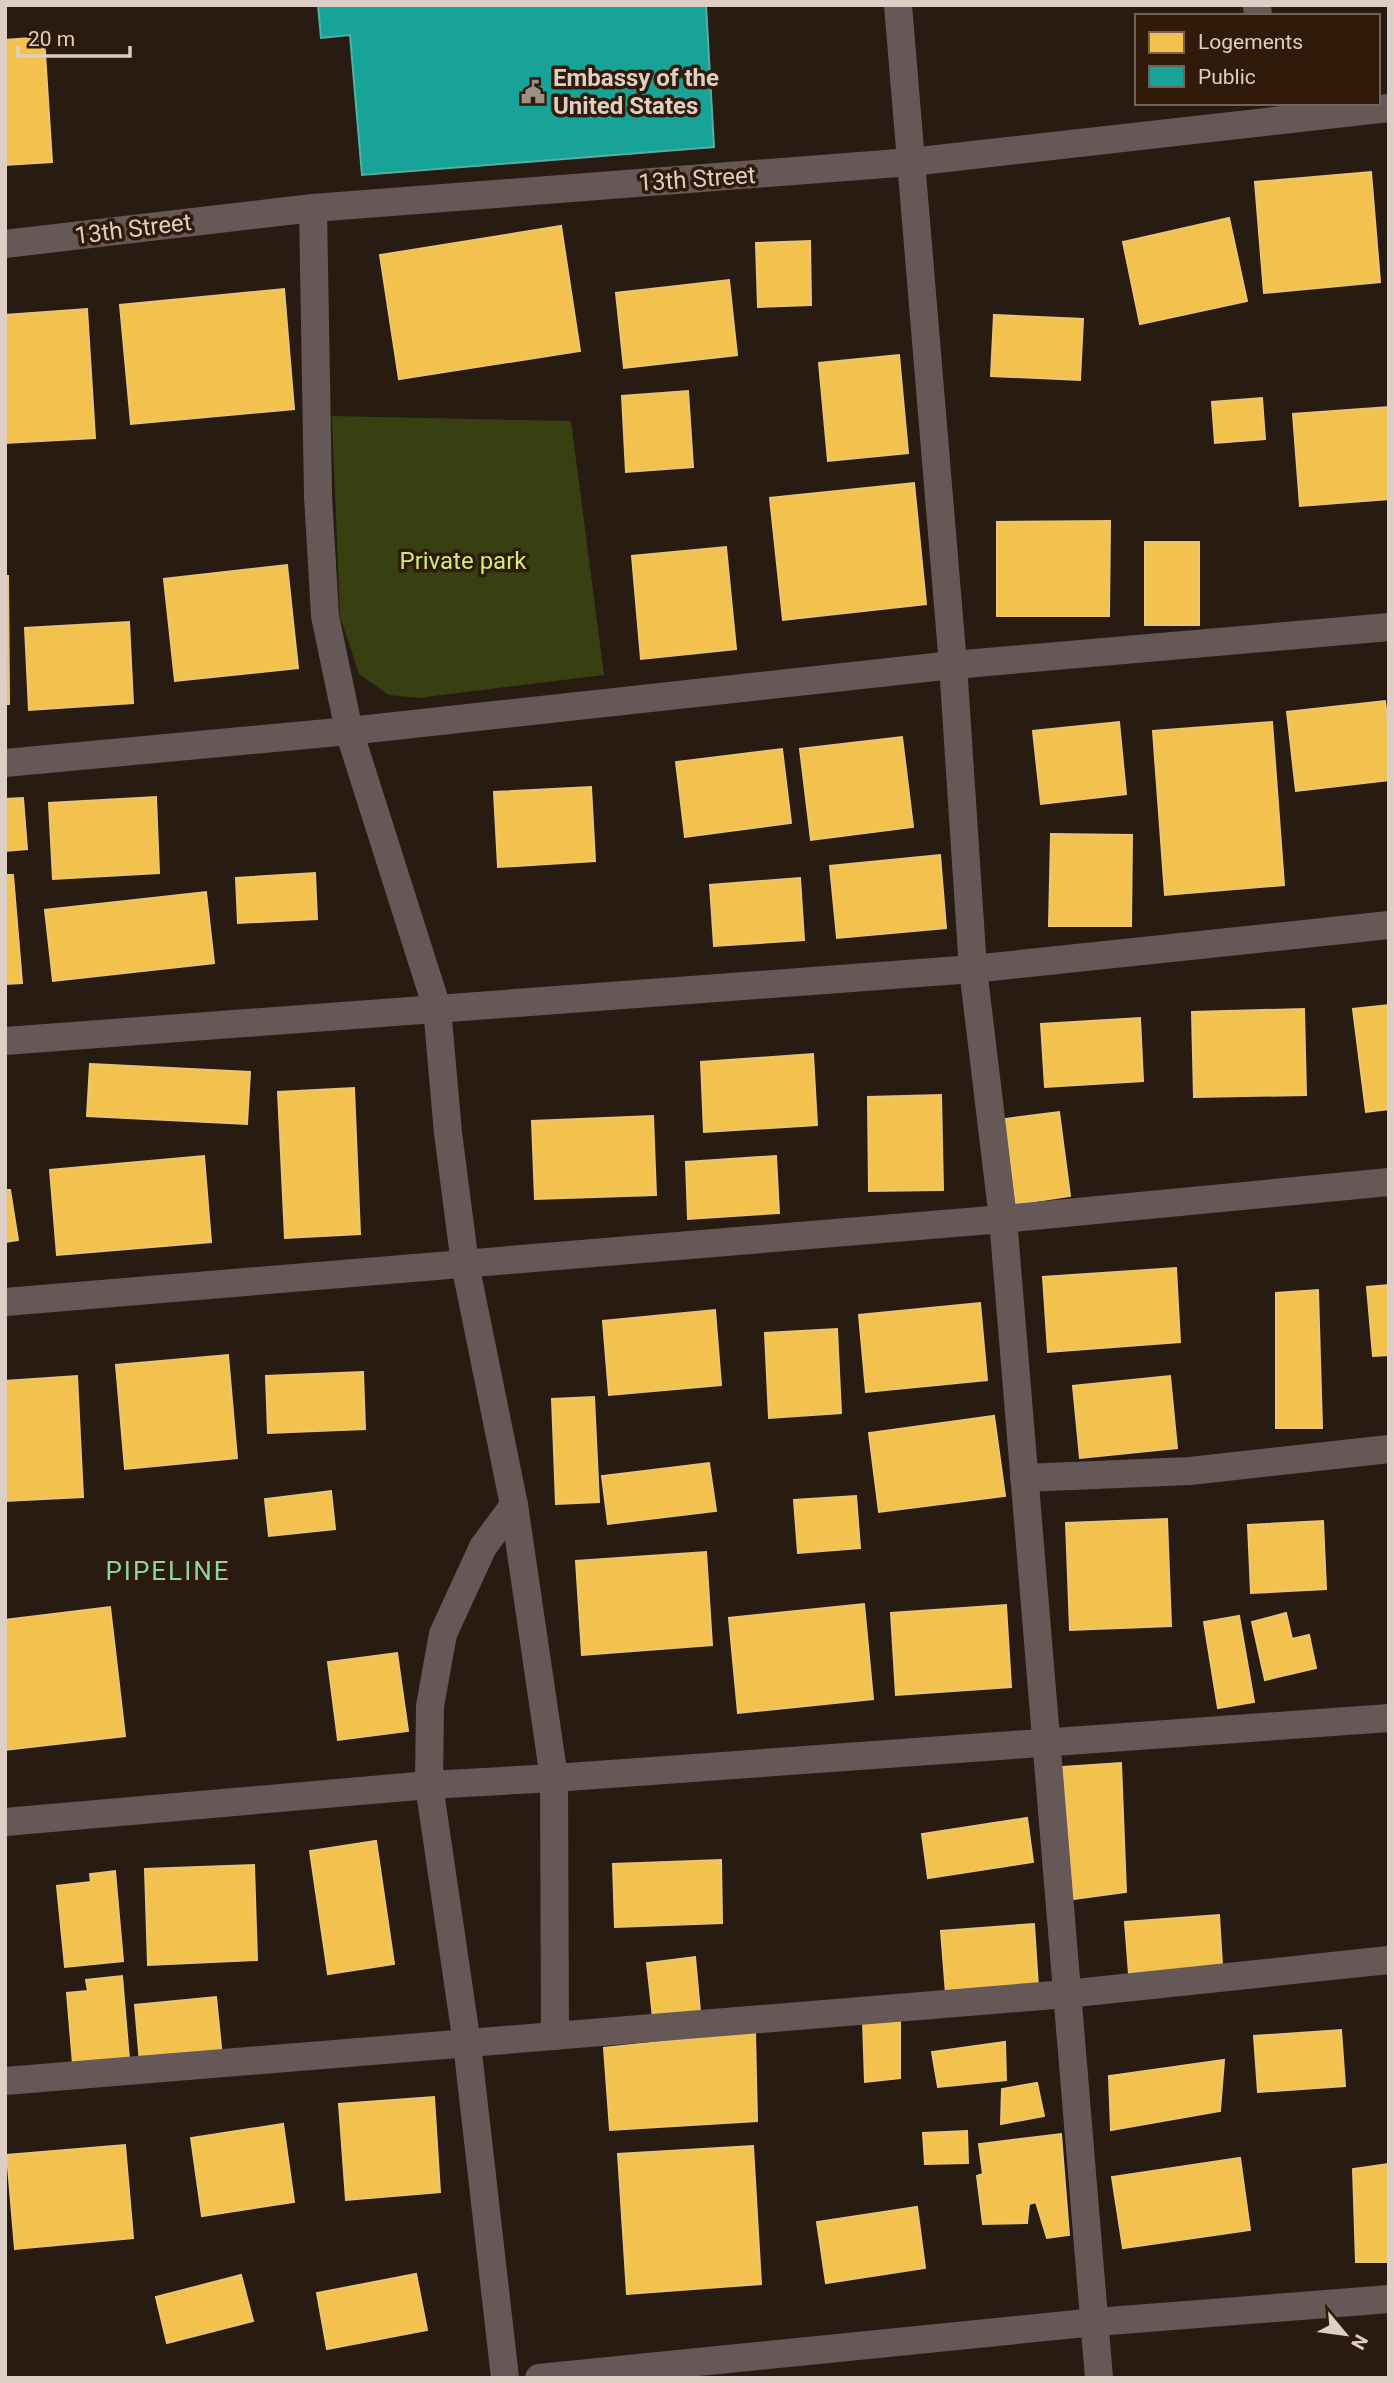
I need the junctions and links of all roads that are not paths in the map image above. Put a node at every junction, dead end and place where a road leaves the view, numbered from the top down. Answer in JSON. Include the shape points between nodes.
{"nodes":[{"id":1,"x":898,"y":5,"type":"edge"},
{"id":2,"x":1389,"y":108,"type":"edge"},
{"id":3,"x":1264,"y":113,"type":"edge"},
{"id":4,"x":911,"y":162,"type":"junction"},
{"id":5,"x":313,"y":208,"type":"junction"},
{"id":6,"x":5,"y":244,"type":"edge"},
{"id":7,"x":1389,"y":627,"type":"edge"},
{"id":8,"x":953,"y":665,"type":"junction"},
{"id":9,"x":349,"y":731,"type":"junction"},
{"id":10,"x":5,"y":763,"type":"edge"},
{"id":11,"x":1389,"y":925,"type":"edge"},
{"id":12,"x":973,"y":969,"type":"junction"},
{"id":13,"x":437,"y":1008,"type":"junction"},
{"id":14,"x":5,"y":1041,"type":"edge"},
{"id":15,"x":1389,"y":1182,"type":"edge"},
{"id":16,"x":1003,"y":1219,"type":"junction"},
{"id":17,"x":464,"y":1264,"type":"junction"},
{"id":18,"x":5,"y":1302,"type":"edge"},
{"id":19,"x":1389,"y":1449,"type":"edge"},
{"id":20,"x":1024,"y":1478,"type":"junction"},
{"id":21,"x":514,"y":1505,"type":"junction"},
{"id":22,"x":1389,"y":1718,"type":"edge"},
{"id":23,"x":1046,"y":1742,"type":"junction"},
{"id":24,"x":554,"y":1779,"type":"junction"},
{"id":25,"x":429,"y":1785,"type":"junction"},
{"id":26,"x":5,"y":1822,"type":"edge"},
{"id":27,"x":1389,"y":1960,"type":"edge"},
{"id":28,"x":1066,"y":1994,"type":"junction"},
{"id":29,"x":555,"y":2036,"type":"junction"},
{"id":30,"x":467,"y":2044,"type":"junction"},
{"id":31,"x":5,"y":2081,"type":"edge"},
{"id":32,"x":1389,"y":2299,"type":"edge"},
{"id":33,"x":1096,"y":2322,"type":"junction"},
{"id":34,"x":505,"y":2378,"type":"edge"},
{"id":35,"x":539,"y":2378,"type":"edge"},
{"id":36,"x":1099,"y":2378,"type":"edge"}],
"edges":[{"from":1,"to":4,"type":"street"},
{"from":2,"to":3,"type":"street","name":"13th Street"},
{"from":3,"to":4,"type":"street","name":"13th Street"},
{"from":4,"to":5,"type":"street","name":"13th Street"},
{"from":4,"to":8,"type":"street"},
{"from":5,"to":6,"type":"street","name":"13th Street"},
{"from":5,"to":9,"type":"street","via":[[325,616]]},
{"from":7,"to":8,"type":"street"},
{"from":8,"to":9,"type":"street"},
{"from":8,"to":12,"type":"street"},
{"from":9,"to":10,"type":"street"},
{"from":9,"to":13,"type":"street"},
{"from":11,"to":12,"type":"street"},
{"from":12,"to":13,"type":"street"},
{"from":12,"to":16,"type":"street"},
{"from":13,"to":14,"type":"street"},
{"from":13,"to":17,"type":"street"},
{"from":15,"to":16,"type":"street"},
{"from":16,"to":17,"type":"street"},
{"from":16,"to":20,"type":"street"},
{"from":17,"to":18,"type":"street"},
{"from":17,"to":21,"type":"street"},
{"from":19,"to":20,"type":"street","via":[[1190,1471]]},
{"from":20,"to":23,"type":"street"},
{"from":21,"to":24,"type":"street"},
{"from":21,"to":25,"type":"street","via":[[483,1547],[443,1634],[430,1706]]},
{"from":22,"to":23,"type":"street"},
{"from":23,"to":24,"type":"street"},
{"from":23,"to":28,"type":"street"},
{"from":24,"to":25,"type":"street"},
{"from":24,"to":29,"type":"street"},
{"from":25,"to":26,"type":"street"},
{"from":25,"to":30,"type":"street"},
{"from":27,"to":28,"type":"street"},
{"from":28,"to":29,"type":"street"},
{"from":28,"to":33,"type":"street"},
{"from":29,"to":30,"type":"street"},
{"from":30,"to":31,"type":"street"},
{"from":30,"to":34,"type":"street"},
{"from":32,"to":33,"type":"street"},
{"from":33,"to":35,"type":"street"},
{"from":33,"to":36,"type":"street"}]}
